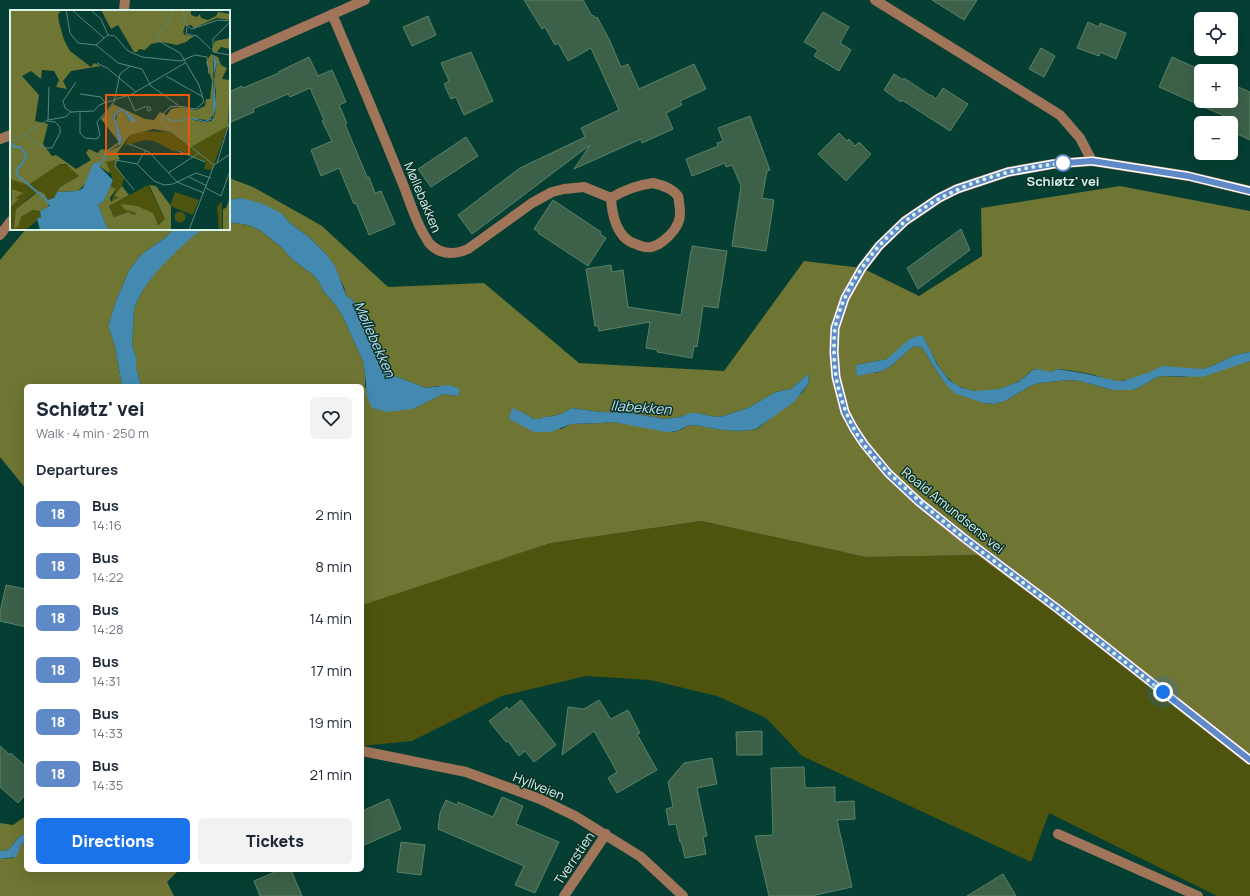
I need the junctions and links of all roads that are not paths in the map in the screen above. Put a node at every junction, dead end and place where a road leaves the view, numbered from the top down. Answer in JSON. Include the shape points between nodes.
{"nodes":[{"id":1,"x":125,"y":0,"type":"edge"},
{"id":2,"x":365,"y":0,"type":"edge"},
{"id":3,"x":875,"y":0,"type":"edge"},
{"id":4,"x":124,"y":10,"type":"edge"},
{"id":5,"x":332,"y":14,"type":"junction"},
{"id":6,"x":230,"y":60,"type":"edge"},
{"id":7,"x":10,"y":136,"type":"edge"},
{"id":8,"x":0,"y":138,"type":"edge"},
{"id":9,"x":1092,"y":161,"type":"junction"},
{"id":10,"x":1250,"y":191,"type":"edge"},
{"id":11,"x":611,"y":198,"type":"junction"},
{"id":12,"x":10,"y":222,"type":"edge"},
{"id":13,"x":0,"y":235,"type":"edge"},
{"id":14,"x":364,"y":750,"type":"edge"},
{"id":15,"x":1250,"y":760,"type":"edge"},
{"id":16,"x":606,"y":834,"type":"junction"},
{"id":17,"x":1058,"y":834,"type":"dead end"},
{"id":18,"x":564,"y":896,"type":"edge"},
{"id":19,"x":683,"y":896,"type":"edge"},
{"id":20,"x":1198,"y":896,"type":"edge"}],
"edges":[{"from":1,"to":4,"type":"street"},
{"from":2,"to":5,"type":"street"},
{"from":3,"to":9,"type":"street","via":[[1060,115],[1080,138]]},
{"from":5,"to":6,"type":"street"},
{"from":5,"to":11,"type":"street","name":"Møllebakken","via":[[417,221],[429,243],[436,249],[452,254],[468,250],[532,203],[552,192],[584,187]]},
{"from":7,"to":8,"type":"street"},
{"from":9,"to":10,"type":"street","name":"Roald Amundsens vei","via":[[1188,176]]},
{"from":9,"to":15,"type":"street","name":"Roald Amundsens vei","via":[[1053,164],[1008,172],[957,189],[905,221],[879,246],[862,268],[845,298],[835,328],[834,361],[845,412],[864,444],[888,473],[919,502]]},
{"from":11,"to":11,"type":"street","via":[[644,184],[662,184],[678,196],[678,222],[659,244],[650,247],[631,243],[618,229],[611,208]]},
{"from":12,"to":13,"type":"street"},
{"from":14,"to":16,"type":"street","name":"Hyllveien","via":[[466,772],[540,799]]},
{"from":16,"to":18,"type":"street","name":"Tverrstien"},
{"from":16,"to":19,"type":"street","name":"Hyllveien","via":[[641,857]]},
{"from":17,"to":20,"type":"street"}]}
